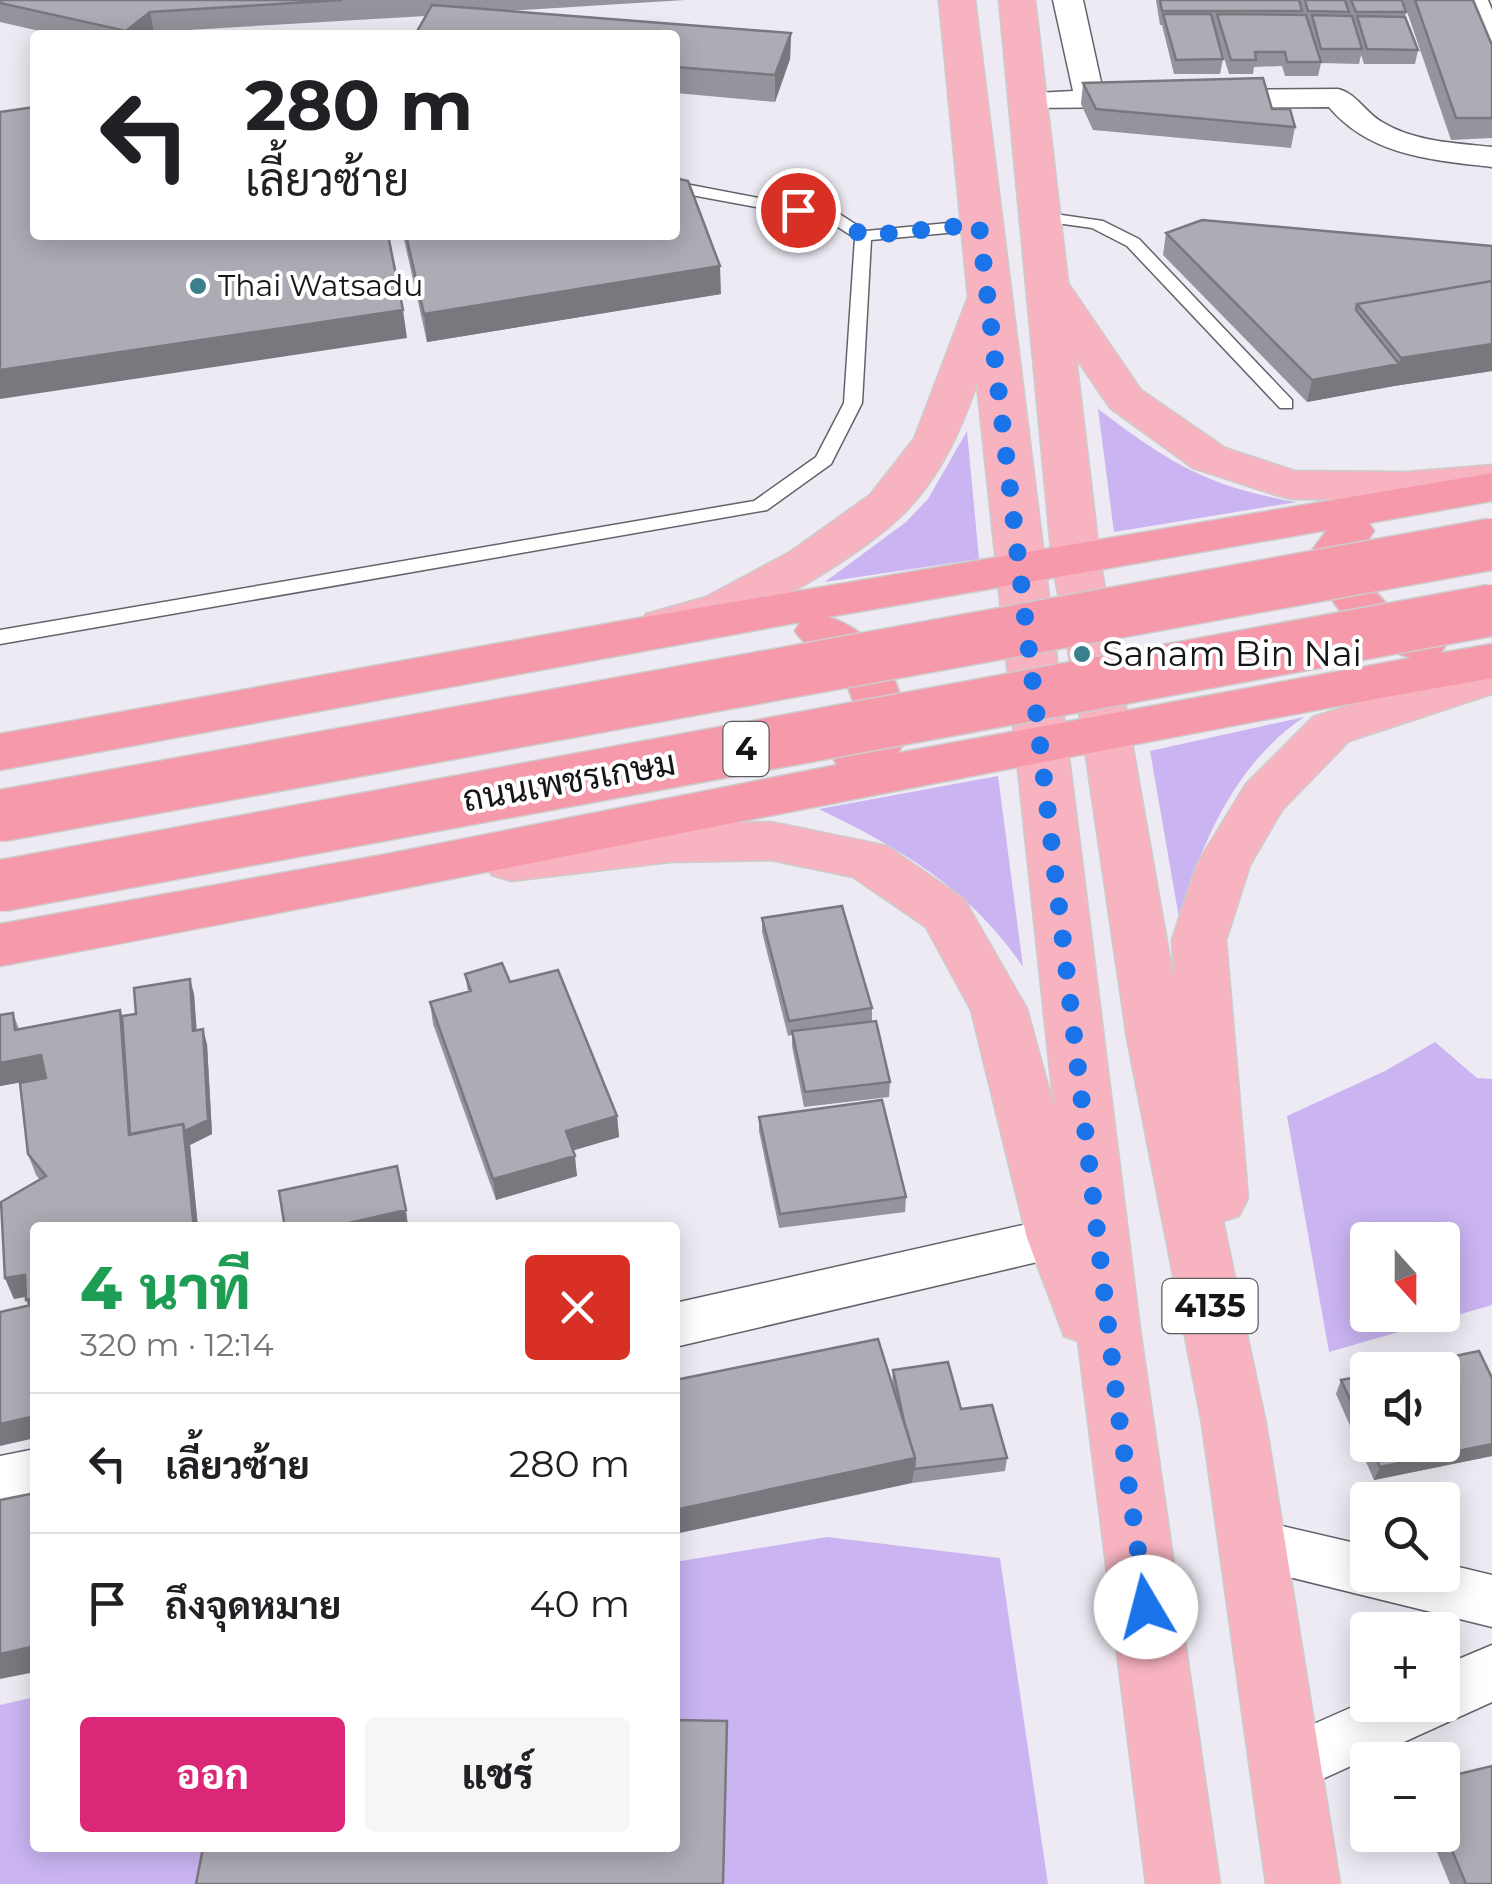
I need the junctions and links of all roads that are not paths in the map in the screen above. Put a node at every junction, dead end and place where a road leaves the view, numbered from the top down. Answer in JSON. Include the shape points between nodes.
{"nodes":[{"id":1,"x":957,"y":0,"type":"edge"},
{"id":2,"x":1017,"y":0,"type":"edge"},
{"id":3,"x":1068,"y":0,"type":"edge"},
{"id":4,"x":1473,"y":0,"type":"edge"},
{"id":5,"x":1491,"y":37,"type":"edge"},
{"id":6,"x":1029,"y":100,"type":"junction"},
{"id":7,"x":1090,"y":100,"type":"junction"},
{"id":8,"x":1492,"y":156,"type":"edge"},
{"id":9,"x":680,"y":188,"type":"edge"},
{"id":10,"x":1041,"y":217,"type":"junction"},
{"id":11,"x":979,"y":224,"type":"junction"},
{"id":12,"x":864,"y":236,"type":"junction"},
{"id":13,"x":1049,"y":286,"type":"junction"},
{"id":14,"x":986,"y":297,"type":"junction"},
{"id":15,"x":1286,"y":404,"type":"dead end"},
{"id":16,"x":1492,"y":479,"type":"edge"},
{"id":17,"x":1492,"y":487,"type":"edge"},
{"id":18,"x":1396,"y":505,"type":"junction"},
{"id":19,"x":1492,"y":544,"type":"edge"},
{"id":20,"x":1076,"y":560,"type":"junction"},
{"id":21,"x":1018,"y":570,"type":"junction"},
{"id":22,"x":1492,"y":610,"type":"edge"},
{"id":23,"x":760,"y":614,"type":"junction"},
{"id":24,"x":0,"y":636,"type":"edge"},
{"id":25,"x":622,"y":637,"type":"junction"},
{"id":26,"x":1487,"y":667,"type":"edge"},
{"id":27,"x":1107,"y":730,"type":"junction"},
{"id":28,"x":1042,"y":742,"type":"junction"},
{"id":29,"x":0,"y":752,"type":"edge"},
{"id":30,"x":809,"y":789,"type":"junction"},
{"id":31,"x":0,"y":816,"type":"edge"},
{"id":32,"x":382,"y":875,"type":"junction"},
{"id":33,"x":0,"y":886,"type":"edge"},
{"id":34,"x":0,"y":945,"type":"edge"},
{"id":35,"x":1058,"y":1238,"type":"junction"},
{"id":36,"x":680,"y":1324,"type":"edge"},
{"id":37,"x":1118,"y":1410,"type":"junction"},
{"id":38,"x":1234,"y":1424,"type":"junction"},
{"id":39,"x":30,"y":1473,"type":"edge"},
{"id":40,"x":0,"y":1480,"type":"edge"},
{"id":41,"x":1252,"y":1544,"type":"junction"},
{"id":42,"x":1350,"y":1568,"type":"edge"},
{"id":43,"x":1454,"y":1592,"type":"edge"},
{"id":44,"x":1492,"y":1601,"type":"edge"},
{"id":45,"x":1492,"y":1673,"type":"edge"},
{"id":46,"x":1460,"y":1687,"type":"edge"},
{"id":47,"x":1385,"y":1722,"type":"edge"},
{"id":48,"x":1285,"y":1768,"type":"junction"},
{"id":49,"x":1184,"y":1884,"type":"edge"},
{"id":50,"x":1302,"y":1884,"type":"edge"}],
"edges":[{"from":1,"to":11,"type":"main road"},
{"from":2,"to":6,"type":"main road","number":"4135"},
{"from":3,"to":7,"type":"street"},
{"from":4,"to":5,"type":"street"},
{"from":6,"to":7,"type":"street"},
{"from":6,"to":10,"type":"main road","number":"4135"},
{"from":7,"to":8,"type":"street","via":[[1338,98],[1352,118],[1409,147]]},
{"from":9,"to":12,"type":"lane","via":[[832,216]]},
{"from":10,"to":13,"type":"main road","number":"4135"},
{"from":10,"to":15,"type":"lane","via":[[1122,232]]},
{"from":11,"to":12,"type":"lane"},
{"from":11,"to":14,"type":"main road"},
{"from":12,"to":24,"type":"lane","via":[[853,403],[824,460],[760,506]]},
{"from":13,"to":16,"type":"main road","via":[[1124,399],[1209,458],[1292,485]]},
{"from":13,"to":20,"type":"main road","number":"4135"},
{"from":14,"to":21,"type":"main road"},
{"from":14,"to":25,"type":"main road","via":[[935,440],[886,504],[807,562],[723,608]]},
{"from":17,"to":18,"type":"highway"},
{"from":18,"to":20,"type":"highway"},
{"from":18,"to":26,"type":"highway","via":[[1342,538],[1332,556],[1342,584],[1374,622],[1403,639]]},
{"from":19,"to":31,"type":"highway","name":"ถนนเพชรเกษม","number":"4","bridge":true},
{"from":20,"to":21,"type":"highway"},
{"from":20,"to":27,"type":"main road","number":"4135"},
{"from":21,"to":23,"type":"highway"},
{"from":21,"to":28,"type":"main road"},
{"from":22,"to":33,"type":"highway","name":"ถนนเพชรเกษม","number":"4","bridge":true},
{"from":23,"to":25,"type":"highway"},
{"from":23,"to":30,"type":"highway","via":[[802,622],[833,638],[870,677],[884,710],[882,738],[867,756]]},
{"from":25,"to":29,"type":"highway"},
{"from":26,"to":27,"type":"highway"},
{"from":26,"to":38,"type":"main road","via":[[1331,729],[1264,796],[1224,864],[1199,940]]},
{"from":27,"to":28,"type":"highway"},
{"from":27,"to":38,"type":"main road","number":"4135","via":[[1155,1038]]},
{"from":28,"to":30,"type":"highway"},
{"from":28,"to":37,"type":"main road"},
{"from":30,"to":32,"type":"highway"},
{"from":32,"to":34,"type":"highway"},
{"from":32,"to":35,"type":"main road","via":[[670,843],[771,840],[868,860],[946,913],[999,1009]]},
{"from":35,"to":36,"type":"street"},
{"from":35,"to":37,"type":"main road"},
{"from":37,"to":49,"type":"main road"},
{"from":38,"to":41,"type":"main road","number":"4135"},
{"from":39,"to":40,"type":"street"},
{"from":41,"to":42,"type":"street"},
{"from":41,"to":48,"type":"main road","number":"4135"},
{"from":43,"to":44,"type":"street"},
{"from":45,"to":46,"type":"street"},
{"from":47,"to":48,"type":"street"},
{"from":48,"to":50,"type":"main road","number":"4135"}]}
